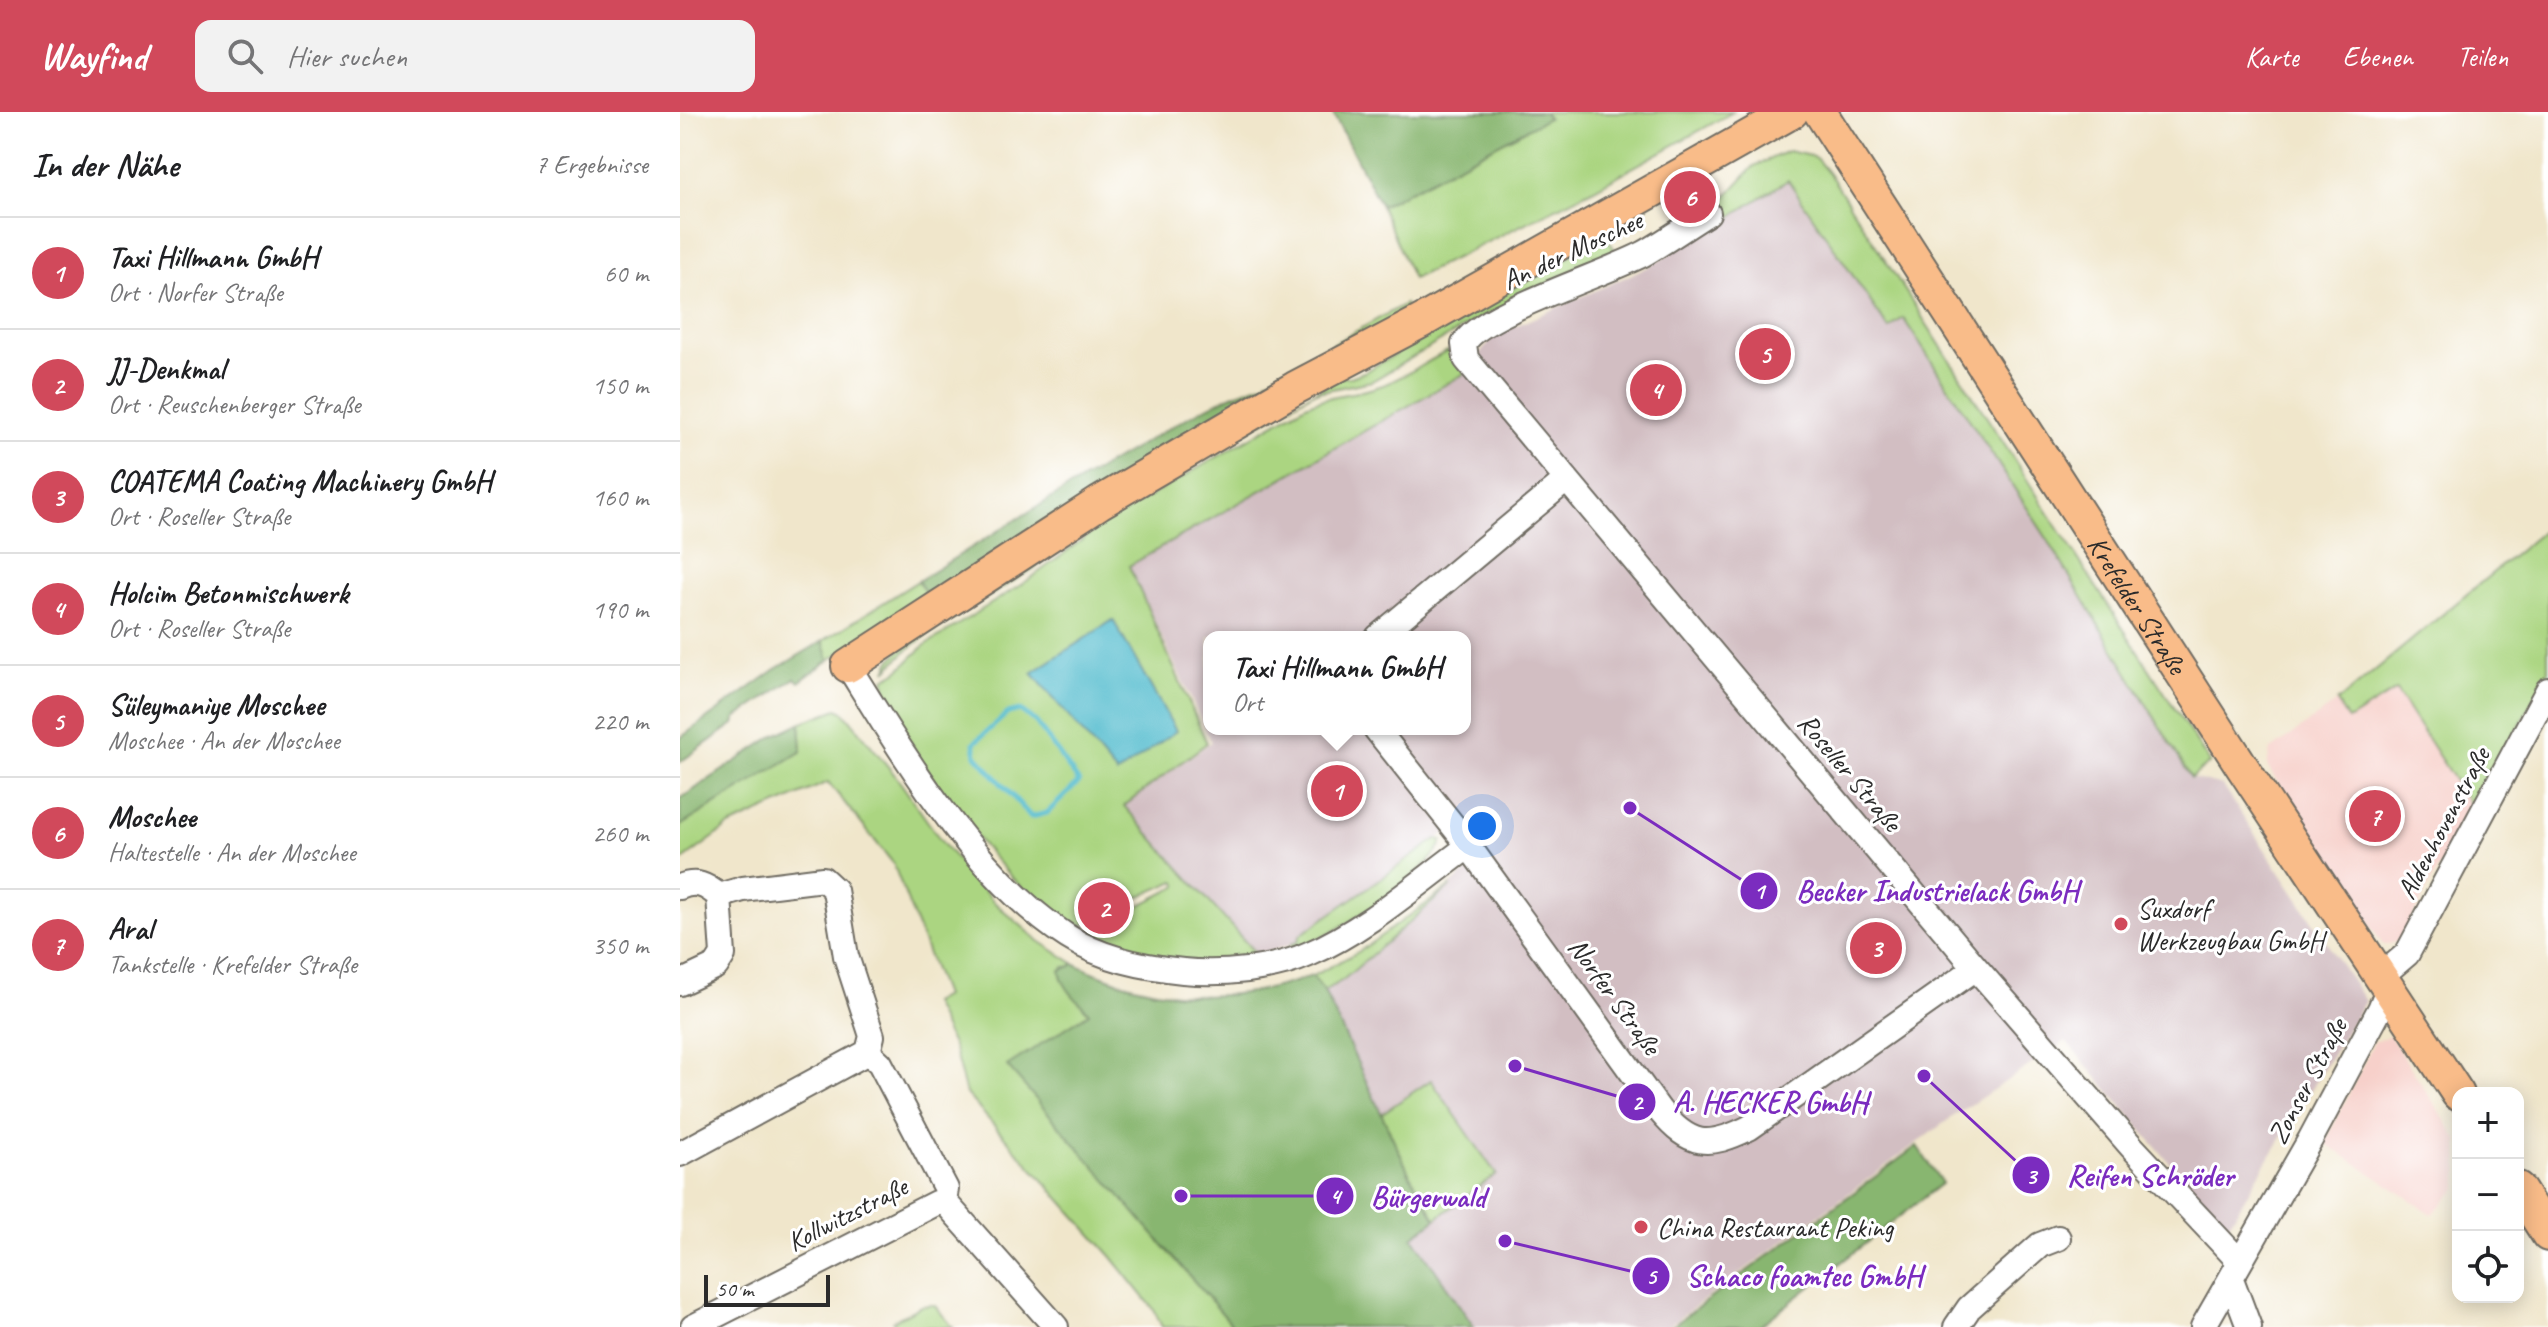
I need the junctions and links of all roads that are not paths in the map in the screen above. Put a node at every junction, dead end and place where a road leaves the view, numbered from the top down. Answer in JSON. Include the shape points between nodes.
{"nodes":[{"id":1,"x":1792,"y":112,"type":"edge"},
{"id":2,"x":1820,"y":112,"type":"edge"},
{"id":3,"x":1708,"y":213,"type":"dead end"},
{"id":4,"x":1464,"y":344,"type":"joint"},
{"id":5,"x":1566,"y":480,"type":"junction"},
{"id":6,"x":1385,"y":631,"type":"edge"},
{"id":7,"x":848,"y":666,"type":"joint"},
{"id":8,"x":2548,"y":690,"type":"edge"},
{"id":9,"x":1381,"y":735,"type":"edge"},
{"id":10,"x":1469,"y":846,"type":"junction"},
{"id":11,"x":680,"y":887,"type":"edge"},
{"id":12,"x":719,"y":896,"type":"junction"},
{"id":13,"x":1976,"y":968,"type":"junction"},
{"id":14,"x":2385,"y":982,"type":"junction"},
{"id":15,"x":680,"y":983,"type":"edge"},
{"id":16,"x":868,"y":1052,"type":"junction"},
{"id":17,"x":2453,"y":1087,"type":"edge"},
{"id":18,"x":680,"y":1154,"type":"edge"},
{"id":19,"x":2524,"y":1197,"type":"edge"},
{"id":20,"x":944,"y":1201,"type":"junction"},
{"id":21,"x":2548,"y":1235,"type":"edge"},
{"id":22,"x":2058,"y":1238,"type":"dead end"},
{"id":23,"x":2236,"y":1271,"type":"junction"},
{"id":24,"x":693,"y":1327,"type":"edge"},
{"id":25,"x":1056,"y":1327,"type":"edge"},
{"id":26,"x":1956,"y":1327,"type":"edge"},
{"id":27,"x":2203,"y":1327,"type":"edge"},
{"id":28,"x":2249,"y":1327,"type":"edge"}],
"edges":[{"from":1,"to":7,"type":"main road","via":[[1318,374],[1099,503]]},
{"from":2,"to":14,"type":"main road","name":"Krefelder Straße"},
{"from":3,"to":4,"type":"street","name":"An der Moschee","via":[[1644,253],[1476,328]]},
{"from":4,"to":5,"type":"street","name":"Roseller Straße","via":[[1466,359]]},
{"from":5,"to":6,"type":"street"},
{"from":5,"to":13,"type":"street","name":"Roseller Straße"},
{"from":7,"to":10,"type":"street","via":[[974,851],[1027,906],[1069,938],[1111,957],[1205,973],[1306,956],[1340,938]]},
{"from":8,"to":14,"type":"street","name":"Aldenhovenstraße","via":[[2407,954]]},
{"from":9,"to":10,"type":"street","name":"Norfer Straße"},
{"from":10,"to":13,"type":"street","name":"Norfer Straße","via":[[1660,1111],[1692,1140],[1725,1140],[1749,1128]]},
{"from":11,"to":12,"type":"street","via":[[691,882]]},
{"from":12,"to":15,"type":"street","via":[[723,955],[716,966]]},
{"from":12,"to":16,"type":"street","via":[[823,879],[835,890],[846,956],[872,1036]]},
{"from":13,"to":23,"type":"street","name":"Roseller Straße"},
{"from":14,"to":17,"type":"main road","name":"Krefelder Straße"},
{"from":14,"to":23,"type":"street","name":"Zonser Straße","via":[[2380,1009]]},
{"from":16,"to":18,"type":"street"},
{"from":16,"to":20,"type":"street","name":"Kollwitzstraße","via":[[880,1063],[911,1120],[946,1189]]},
{"from":19,"to":21,"type":"main road"},
{"from":20,"to":24,"type":"street","name":"Kollwitzstraße"},
{"from":20,"to":25,"type":"street","name":"Kollwitzstraße"},
{"from":22,"to":26,"type":"street","via":[[2040,1245],[1969,1308]]},
{"from":23,"to":27,"type":"street","name":"Zonser Straße"},
{"from":23,"to":28,"type":"street"}]}
